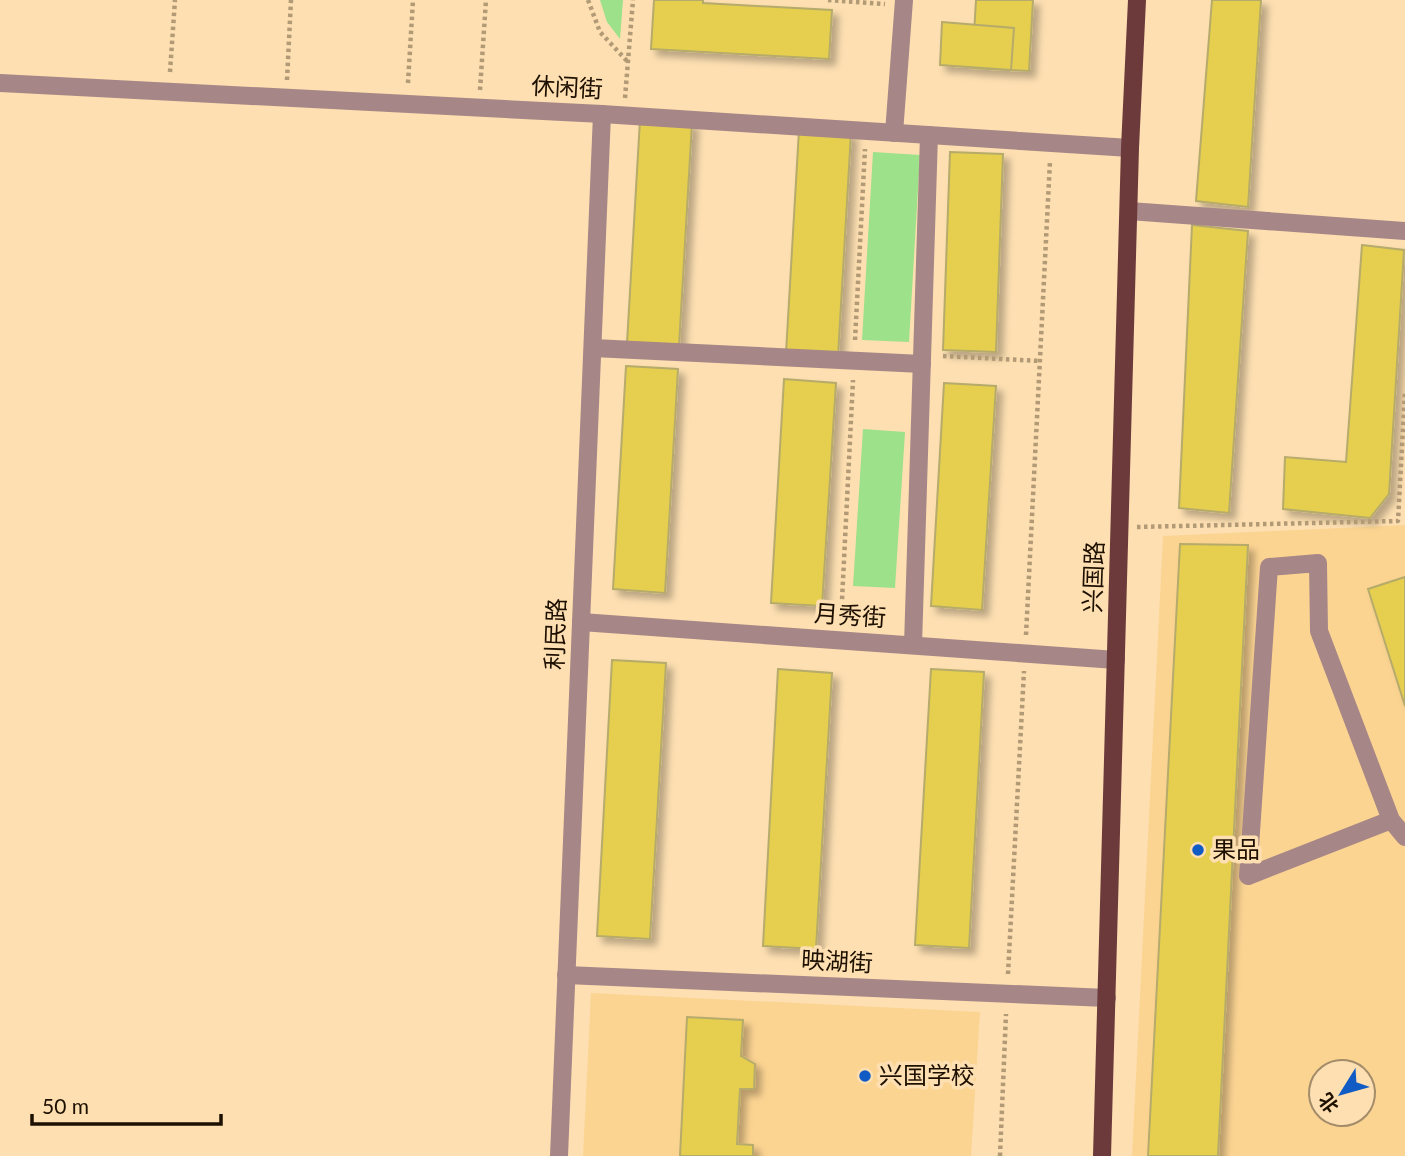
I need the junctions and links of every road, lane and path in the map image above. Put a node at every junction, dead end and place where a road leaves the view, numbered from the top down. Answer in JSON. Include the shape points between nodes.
{"nodes":[{"id":1,"x":175,"y":0,"type":"edge"},
{"id":2,"x":291,"y":0,"type":"edge"},
{"id":3,"x":413,"y":0,"type":"edge"},
{"id":4,"x":486,"y":0,"type":"edge"},
{"id":5,"x":588,"y":0,"type":"edge"},
{"id":6,"x":633,"y":0,"type":"edge"},
{"id":7,"x":828,"y":0,"type":"edge"},
{"id":8,"x":1137,"y":0,"type":"edge"},
{"id":9,"x":903,"y":2,"type":"edge"},
{"id":10,"x":628,"y":62,"type":"junction"},
{"id":11,"x":0,"y":83,"type":"edge"},
{"id":12,"x":169,"y":92,"type":"junction"},
{"id":13,"x":286,"y":98,"type":"junction"},
{"id":14,"x":407,"y":104,"type":"junction"},
{"id":15,"x":479,"y":108,"type":"junction"},
{"id":16,"x":603,"y":114,"type":"junction"},
{"id":17,"x":624,"y":116,"type":"junction"},
{"id":18,"x":866,"y":131,"type":"junction"},
{"id":19,"x":894,"y":133,"type":"junction"},
{"id":20,"x":929,"y":135,"type":"junction"},
{"id":21,"x":1130,"y":148,"type":"junction"},
{"id":22,"x":1129,"y":211,"type":"junction"},
{"id":23,"x":1405,"y":231,"type":"edge"},
{"id":24,"x":593,"y":348,"type":"junction"},
{"id":25,"x":922,"y":359,"type":"junction"},
{"id":26,"x":853,"y":361,"type":"junction"},
{"id":27,"x":1040,"y":361,"type":"dead end"},
{"id":28,"x":1405,"y":391,"type":"edge"},
{"id":29,"x":1120,"y":527,"type":"junction"},
{"id":30,"x":581,"y":622,"type":"junction"},
{"id":31,"x":840,"y":640,"type":"junction"},
{"id":32,"x":913,"y":645,"type":"junction"},
{"id":33,"x":1116,"y":660,"type":"junction"},
{"id":34,"x":1391,"y":820,"type":"junction"},
{"id":35,"x":1405,"y":837,"type":"edge"},
{"id":36,"x":566,"y":975,"type":"junction"},
{"id":37,"x":1107,"y":999,"type":"junction"},
{"id":38,"x":559,"y":1156,"type":"edge"},
{"id":39,"x":1102,"y":1156,"type":"edge"}],
"edges":[{"from":1,"to":12,"type":"path"},
{"from":2,"to":13,"type":"path"},
{"from":3,"to":14,"type":"path"},
{"from":4,"to":15,"type":"path"},
{"from":5,"to":10,"type":"path","via":[[600,32]]},
{"from":6,"to":10,"type":"path"},
{"from":7,"to":9,"type":"path"},
{"from":8,"to":21,"type":"main road","name":"兴国路"},
{"from":9,"to":19,"type":"street"},
{"from":10,"to":17,"type":"path"},
{"from":11,"to":12,"type":"street","name":"休闲街"},
{"from":12,"to":13,"type":"street","name":"休闲街"},
{"from":13,"to":14,"type":"street","name":"休闲街"},
{"from":14,"to":15,"type":"street","name":"休闲街"},
{"from":15,"to":16,"type":"street","name":"休闲街"},
{"from":16,"to":17,"type":"street","name":"休闲街"},
{"from":16,"to":24,"type":"street","name":"利民路"},
{"from":17,"to":18,"type":"street","name":"休闲街"},
{"from":18,"to":19,"type":"street","name":"休闲街"},
{"from":18,"to":26,"type":"path"},
{"from":19,"to":20,"type":"street","name":"休闲街"},
{"from":20,"to":21,"type":"street","name":"休闲街"},
{"from":20,"to":25,"type":"street"},
{"from":21,"to":22,"type":"main road","name":"兴国路"},
{"from":22,"to":23,"type":"street"},
{"from":22,"to":29,"type":"main road","name":"兴国路"},
{"from":24,"to":26,"type":"street"},
{"from":24,"to":30,"type":"street","name":"利民路"},
{"from":25,"to":26,"type":"street"},
{"from":25,"to":27,"type":"path"},
{"from":25,"to":32,"type":"street"},
{"from":26,"to":31,"type":"path"},
{"from":28,"to":29,"type":"path","via":[[1398,521]]},
{"from":29,"to":33,"type":"main road","name":"兴国路"},
{"from":30,"to":31,"type":"street","name":"月秀街"},
{"from":30,"to":36,"type":"street","name":"利民路"},
{"from":31,"to":32,"type":"street","name":"月秀街"},
{"from":32,"to":33,"type":"street","name":"月秀街"},
{"from":33,"to":37,"type":"main road","name":"兴国路"},
{"from":34,"to":34,"type":"street","via":[[1248,876],[1269,567],[1318,563],[1319,631]]},
{"from":34,"to":35,"type":"street"},
{"from":36,"to":37,"type":"street","name":"映湖街"},
{"from":36,"to":38,"type":"street","name":"利民路"},
{"from":37,"to":39,"type":"main road","name":"兴国路"}]}
